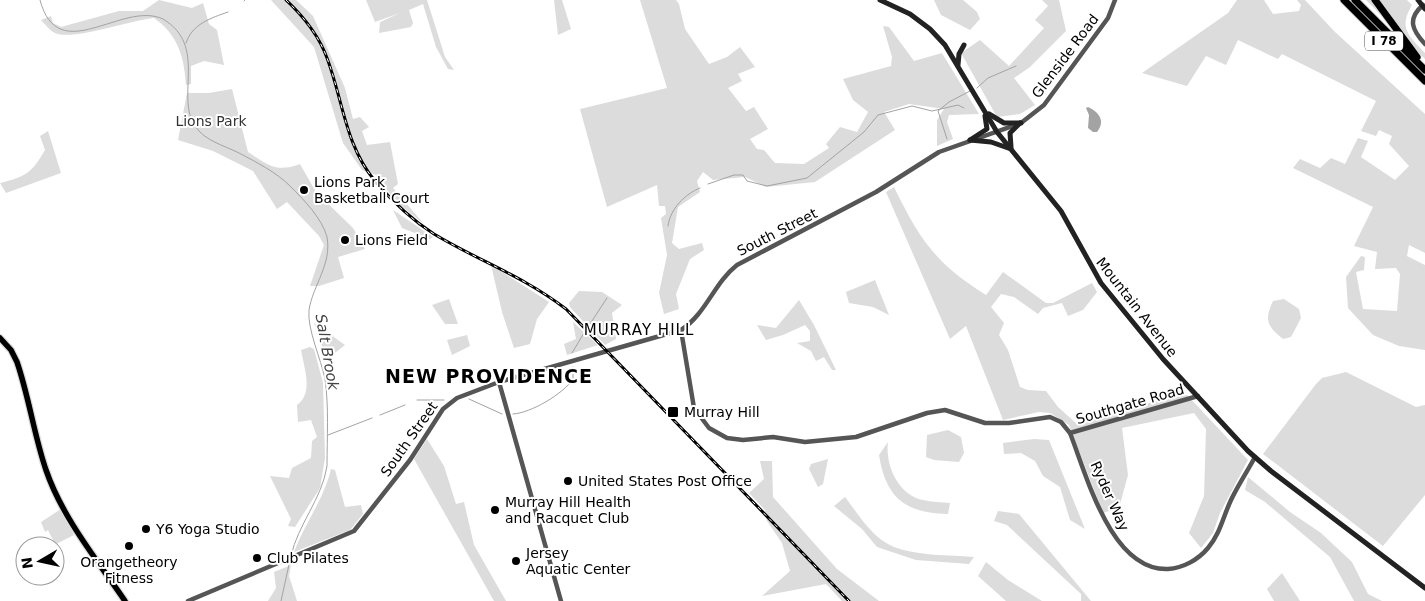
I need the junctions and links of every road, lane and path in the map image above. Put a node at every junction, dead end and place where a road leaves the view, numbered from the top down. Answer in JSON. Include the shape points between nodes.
{"nodes":[{"id":1,"x":880,"y":0,"type":"edge"},
{"id":2,"x":1115,"y":0,"type":"edge"},
{"id":3,"x":1344,"y":0,"type":"edge"},
{"id":4,"x":1355,"y":0,"type":"edge"},
{"id":5,"x":1375,"y":0,"type":"edge"},
{"id":6,"x":1418,"y":0,"type":"edge"},
{"id":7,"x":1424,"y":7,"type":"edge"},
{"id":8,"x":1425,"y":44,"type":"edge"},
{"id":9,"x":964,"y":45,"type":"dead end"},
{"id":10,"x":958,"y":65,"type":"junction"},
{"id":11,"x":1425,"y":68,"type":"edge"},
{"id":12,"x":1425,"y":81,"type":"edge"},
{"id":13,"x":983,"y":108,"type":"junction"},
{"id":14,"x":1020,"y":123,"type":"junction"},
{"id":15,"x":997,"y":132,"type":"junction"},
{"id":16,"x":970,"y":140,"type":"junction"},
{"id":17,"x":1011,"y":150,"type":"junction"},
{"id":18,"x":681,"y":330,"type":"junction"},
{"id":19,"x":0,"y":338,"type":"edge"},
{"id":20,"x":499,"y":382,"type":"junction"},
{"id":21,"x":1198,"y":396,"type":"junction"},
{"id":22,"x":1070,"y":433,"type":"junction"},
{"id":23,"x":1255,"y":457,"type":"junction"},
{"id":24,"x":1425,"y":588,"type":"edge"},
{"id":25,"x":125,"y":601,"type":"edge"},
{"id":26,"x":188,"y":601,"type":"edge"},
{"id":27,"x":561,"y":601,"type":"edge"}],
"edges":[{"from":1,"to":10,"type":"main road","name":"Mountain Avenue","via":[[910,14],[930,29]]},
{"from":2,"to":14,"type":"street","name":"Glenside Road","via":[[1108,18],[1044,105]]},
{"from":3,"to":12,"type":"highway","number":"I 78"},
{"from":4,"to":11,"type":"highway","number":"I 78"},
{"from":5,"to":11,"type":"highway"},
{"from":6,"to":7,"type":"main road"},
{"from":7,"to":8,"type":"street","via":[[1414,15],[1412,23],[1414,31]]},
{"from":9,"to":10,"type":"main road"},
{"from":10,"to":13,"type":"main road","name":"Mountain Avenue"},
{"from":13,"to":14,"type":"main road","via":[[1000,122]]},
{"from":13,"to":15,"type":"main road","name":"Mountain Avenue"},
{"from":13,"to":16,"type":"main road","via":[[987,129]]},
{"from":14,"to":15,"type":"street","name":"Glenside Road"},
{"from":14,"to":17,"type":"main road","via":[[1010,133]]},
{"from":15,"to":16,"type":"street","name":"South Street"},
{"from":15,"to":17,"type":"main road","name":"Mountain Avenue"},
{"from":16,"to":17,"type":"main road","via":[[992,142]]},
{"from":16,"to":18,"type":"street","name":"South Street","via":[[939,152],[876,192],[737,265],[719,283],[696,319]]},
{"from":17,"to":21,"type":"main road","name":"Mountain Avenue","via":[[1051,196],[1101,283]]},
{"from":18,"to":20,"type":"street","name":"South Street"},
{"from":18,"to":22,"type":"street","name":"Southgate Road","via":[[694,408],[709,428],[727,438],[773,437],[805,442],[856,437],[945,410],[985,423],[1050,417],[1063,424]]},
{"from":19,"to":25,"type":"main road","via":[[17,362],[44,463],[56,492]]},
{"from":20,"to":26,"type":"street","name":"South Street","via":[[457,398],[443,409],[410,460],[354,531]]},
{"from":20,"to":27,"type":"street"},
{"from":21,"to":22,"type":"street","name":"Southgate Road"},
{"from":21,"to":23,"type":"main road","name":"Mountain Avenue"},
{"from":22,"to":23,"type":"street","name":"Ryder Way","via":[[1113,535],[1134,558],[1154,568],[1179,568],[1204,552],[1217,536],[1231,499]]},
{"from":23,"to":24,"type":"main road","name":"Mountain Avenue"}]}
